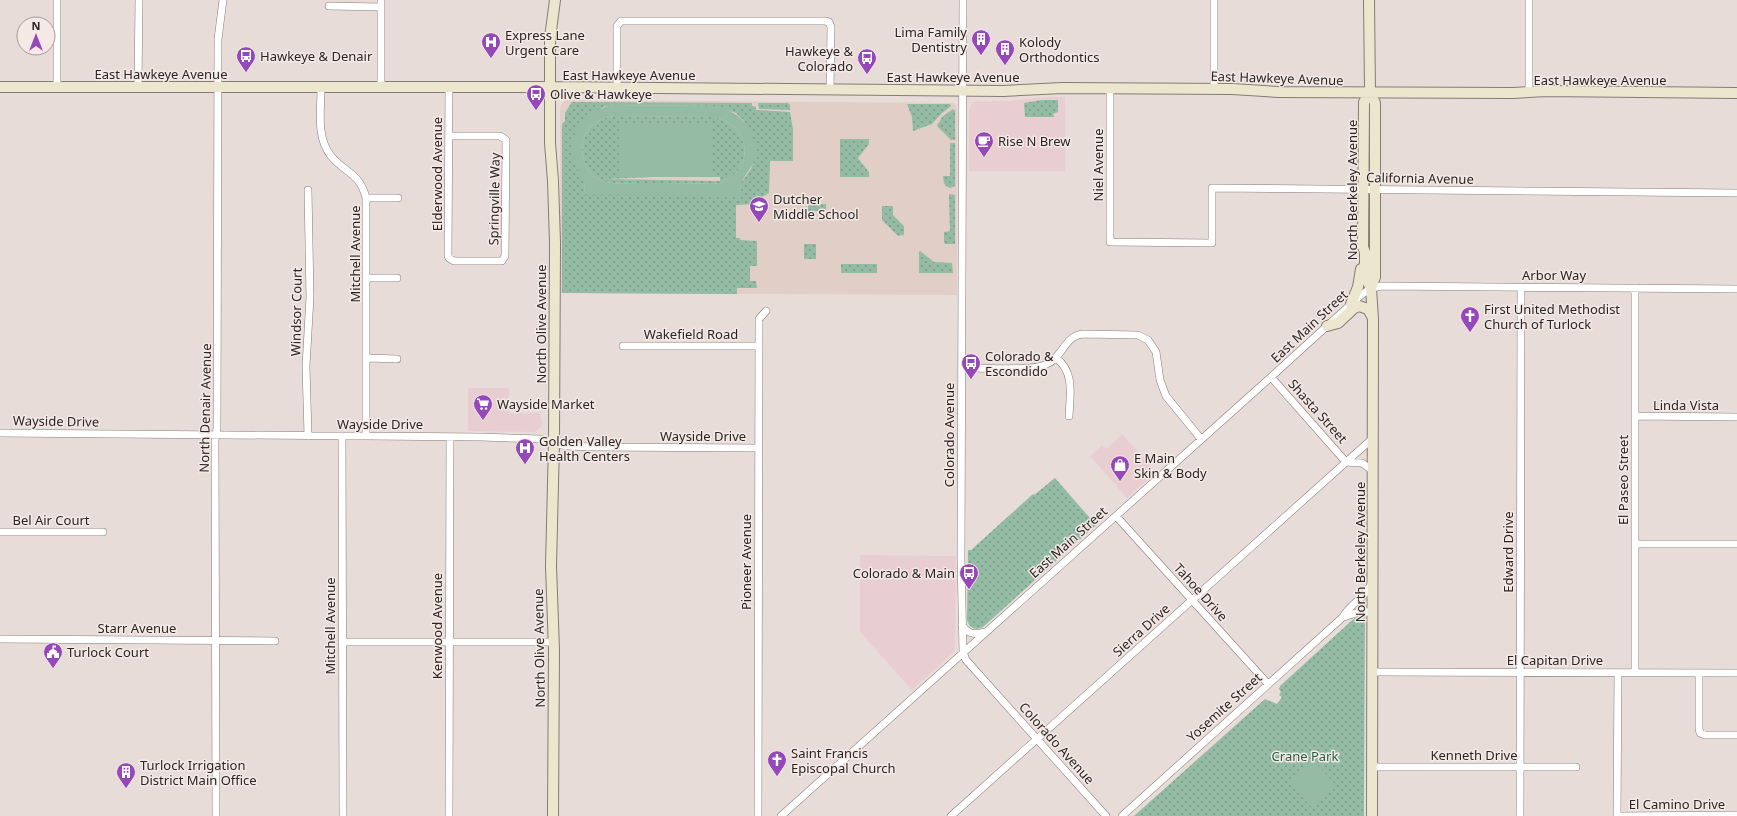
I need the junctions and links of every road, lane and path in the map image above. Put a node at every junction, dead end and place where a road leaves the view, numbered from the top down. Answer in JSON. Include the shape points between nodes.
{"nodes":[{"id":1,"x":57,"y":0,"type":"edge"},
{"id":2,"x":139,"y":0,"type":"edge"},
{"id":3,"x":223,"y":0,"type":"edge"},
{"id":4,"x":555,"y":0,"type":"edge"},
{"id":5,"x":963,"y":0,"type":"edge"},
{"id":6,"x":1214,"y":0,"type":"edge"},
{"id":7,"x":1369,"y":0,"type":"edge"},
{"id":8,"x":1529,"y":0,"type":"edge"},
{"id":9,"x":381,"y":3,"type":"edge"},
{"id":10,"x":329,"y":6,"type":"dead end"},
{"id":11,"x":0,"y":87,"type":"edge"},
{"id":12,"x":57,"y":87,"type":"junction"},
{"id":13,"x":138,"y":87,"type":"junction"},
{"id":14,"x":449,"y":87,"type":"junction"},
{"id":15,"x":550,"y":87,"type":"junction"},
{"id":16,"x":218,"y":88,"type":"junction"},
{"id":17,"x":321,"y":88,"type":"junction"},
{"id":18,"x":381,"y":88,"type":"junction"},
{"id":19,"x":617,"y":88,"type":"junction"},
{"id":20,"x":1110,"y":88,"type":"junction"},
{"id":21,"x":1214,"y":88,"type":"junction"},
{"id":22,"x":830,"y":90,"type":"junction"},
{"id":23,"x":964,"y":90,"type":"junction"},
{"id":24,"x":1370,"y":92,"type":"junction"},
{"id":25,"x":1529,"y":92,"type":"junction"},
{"id":26,"x":1737,"y":93,"type":"edge"},
{"id":27,"x":449,"y":136,"type":"junction"},
{"id":28,"x":1364,"y":189,"type":"junction"},
{"id":29,"x":1374,"y":189,"type":"junction"},
{"id":30,"x":308,"y":190,"type":"dead end"},
{"id":31,"x":1737,"y":193,"type":"edge"},
{"id":32,"x":366,"y":198,"type":"junction"},
{"id":33,"x":398,"y":198,"type":"dead end"},
{"id":34,"x":1110,"y":242,"type":"joint"},
{"id":35,"x":1363,"y":248,"type":"junction"},
{"id":36,"x":504,"y":260,"type":"joint"},
{"id":37,"x":367,"y":278,"type":"junction"},
{"id":38,"x":397,"y":278,"type":"dead end"},
{"id":39,"x":1521,"y":287,"type":"junction"},
{"id":40,"x":1371,"y":288,"type":"junction"},
{"id":41,"x":1636,"y":288,"type":"junction"},
{"id":42,"x":1737,"y":289,"type":"edge"},
{"id":43,"x":1351,"y":304,"type":"junction"},
{"id":44,"x":766,"y":311,"type":"dead end"},
{"id":45,"x":1373,"y":319,"type":"junction"},
{"id":46,"x":1327,"y":326,"type":"junction"},
{"id":47,"x":623,"y":346,"type":"dead end"},
{"id":48,"x":759,"y":346,"type":"junction"},
{"id":49,"x":367,"y":358,"type":"junction"},
{"id":50,"x":1056,"y":358,"type":"junction"},
{"id":51,"x":397,"y":359,"type":"dead end"},
{"id":52,"x":962,"y":367,"type":"junction"},
{"id":53,"x":1271,"y":377,"type":"junction"},
{"id":54,"x":1069,"y":416,"type":"dead end"},
{"id":55,"x":1636,"y":416,"type":"junction"},
{"id":56,"x":1737,"y":417,"type":"edge"},
{"id":57,"x":0,"y":433,"type":"edge"},
{"id":58,"x":216,"y":435,"type":"junction"},
{"id":59,"x":308,"y":436,"type":"junction"},
{"id":60,"x":342,"y":436,"type":"junction"},
{"id":61,"x":366,"y":436,"type":"junction"},
{"id":62,"x":450,"y":437,"type":"junction"},
{"id":63,"x":1373,"y":438,"type":"junction"},
{"id":64,"x":1201,"y":439,"type":"junction"},
{"id":65,"x":554,"y":442,"type":"junction"},
{"id":66,"x":758,"y":448,"type":"junction"},
{"id":67,"x":1346,"y":462,"type":"junction"},
{"id":68,"x":1373,"y":471,"type":"junction"},
{"id":69,"x":1116,"y":516,"type":"junction"},
{"id":70,"x":0,"y":532,"type":"edge"},
{"id":71,"x":103,"y":532,"type":"dead end"},
{"id":72,"x":1635,"y":544,"type":"junction"},
{"id":73,"x":1737,"y":544,"type":"edge"},
{"id":74,"x":1373,"y":580,"type":"junction"},
{"id":75,"x":1192,"y":600,"type":"junction"},
{"id":76,"x":1373,"y":615,"type":"junction"},
{"id":77,"x":1343,"y":617,"type":"junction"},
{"id":78,"x":962,"y":625,"type":"junction"},
{"id":79,"x":988,"y":630,"type":"junction"},
{"id":80,"x":0,"y":639,"type":"edge"},
{"id":81,"x":215,"y":641,"type":"junction"},
{"id":82,"x":275,"y":641,"type":"dead end"},
{"id":83,"x":342,"y":642,"type":"junction"},
{"id":84,"x":449,"y":642,"type":"junction"},
{"id":85,"x":554,"y":642,"type":"junction"},
{"id":86,"x":963,"y":652,"type":"junction"},
{"id":87,"x":1372,"y":672,"type":"junction"},
{"id":88,"x":1520,"y":672,"type":"junction"},
{"id":89,"x":1618,"y":672,"type":"junction"},
{"id":90,"x":1635,"y":673,"type":"junction"},
{"id":91,"x":1699,"y":673,"type":"junction"},
{"id":92,"x":1737,"y":673,"type":"edge"},
{"id":93,"x":1268,"y":684,"type":"junction"},
{"id":94,"x":1737,"y":735,"type":"edge"},
{"id":95,"x":1037,"y":739,"type":"junction"},
{"id":96,"x":1373,"y":766,"type":"junction"},
{"id":97,"x":1520,"y":767,"type":"junction"},
{"id":98,"x":1576,"y":767,"type":"dead end"},
{"id":99,"x":1737,"y":815,"type":"edge"},
{"id":100,"x":216,"y":816,"type":"edge"},
{"id":101,"x":343,"y":816,"type":"edge"},
{"id":102,"x":449,"y":816,"type":"edge"},
{"id":103,"x":553,"y":816,"type":"edge"},
{"id":104,"x":758,"y":816,"type":"edge"},
{"id":105,"x":781,"y":816,"type":"edge"},
{"id":106,"x":951,"y":816,"type":"edge"},
{"id":107,"x":1106,"y":816,"type":"edge"},
{"id":108,"x":1122,"y":816,"type":"edge"},
{"id":109,"x":1372,"y":816,"type":"edge"},
{"id":110,"x":1520,"y":816,"type":"edge"},
{"id":111,"x":1617,"y":816,"type":"edge"}],
"edges":[{"from":1,"to":12,"type":"street"},
{"from":2,"to":13,"type":"street"},
{"from":3,"to":16,"type":"street","name":"North Denair Avenue","via":[[218,32]]},
{"from":4,"to":15,"type":"street","name":"North Olive Avenue","via":[[550,38]]},
{"from":5,"to":23,"type":"street","name":"Colorado Avenue"},
{"from":6,"to":21,"type":"street"},
{"from":7,"to":24,"type":"street","name":"North Berkeley Avenue"},
{"from":8,"to":25,"type":"street"},
{"from":9,"to":10,"type":"street"},
{"from":9,"to":18,"type":"street"},
{"from":11,"to":12,"type":"street","name":"East Hawkeye Avenue"},
{"from":12,"to":13,"type":"street","name":"East Hawkeye Avenue"},
{"from":13,"to":16,"type":"street","name":"East Hawkeye Avenue"},
{"from":14,"to":15,"type":"street","name":"East Hawkeye Avenue"},
{"from":14,"to":18,"type":"street","name":"East Hawkeye Avenue"},
{"from":14,"to":27,"type":"street","name":"Elderwood Avenue"},
{"from":15,"to":19,"type":"street","name":"East Hawkeye Avenue"},
{"from":15,"to":65,"type":"street","name":"North Olive Avenue","via":[[555,243]]},
{"from":16,"to":17,"type":"street","name":"East Hawkeye Avenue"},
{"from":16,"to":58,"type":"street","name":"North Denair Avenue"},
{"from":17,"to":18,"type":"street","name":"East Hawkeye Avenue"},
{"from":17,"to":32,"type":"street","name":"Mitchell Avenue","via":[[320,127],[323,142],[331,156],[360,183]]},
{"from":19,"to":22,"type":"street","name":"East Hawkeye Avenue"},
{"from":19,"to":22,"type":"street","via":[[617,26],[621,21],[825,21],[830,22],[831,27]]},
{"from":20,"to":21,"type":"street","name":"East Hawkeye Avenue"},
{"from":20,"to":23,"type":"street","name":"East Hawkeye Avenue"},
{"from":20,"to":34,"type":"street","name":"Niel Avenue"},
{"from":21,"to":24,"type":"street","name":"East Hawkeye Avenue","via":[[1274,92]]},
{"from":22,"to":23,"type":"street","name":"East Hawkeye Avenue"},
{"from":23,"to":52,"type":"street","name":"Colorado Avenue"},
{"from":24,"to":25,"type":"street","name":"East Hawkeye Avenue"},
{"from":24,"to":28,"type":"street","name":"North Berkeley Avenue","via":[[1364,102]]},
{"from":24,"to":29,"type":"street","name":"North Berkeley Avenue","via":[[1375,103]]},
{"from":25,"to":26,"type":"street","name":"East Hawkeye Avenue"},
{"from":27,"to":36,"type":"street","name":"Springville Way","via":[[500,136],[507,143]]},
{"from":27,"to":36,"type":"street","name":"Elderwood Avenue","via":[[448,256],[454,262]]},
{"from":28,"to":29,"type":"street","name":"California Avenue"},
{"from":28,"to":34,"type":"street","name":"California Avenue","via":[[1212,188],[1212,243]]},
{"from":28,"to":35,"type":"street","name":"North Berkeley Avenue"},
{"from":29,"to":31,"type":"street","name":"California Avenue"},
{"from":29,"to":40,"type":"street","name":"North Berkeley Avenue","via":[[1375,277]]},
{"from":30,"to":59,"type":"street","name":"Windsor Court"},
{"from":32,"to":33,"type":"street"},
{"from":32,"to":37,"type":"street","name":"Mitchell Avenue"},
{"from":35,"to":40,"type":"street","name":"North Berkeley Avenue","via":[[1365,277]]},
{"from":35,"to":43,"type":"street","via":[[1360,281]]},
{"from":37,"to":38,"type":"street"},
{"from":37,"to":49,"type":"street","name":"Mitchell Avenue"},
{"from":39,"to":40,"type":"street","name":"Arbor Way"},
{"from":39,"to":41,"type":"street","name":"Arbor Way"},
{"from":39,"to":88,"type":"street","name":"Edward Drive"},
{"from":40,"to":43,"type":"street","name":"East Main Street"},
{"from":40,"to":45,"type":"street","name":"North Berkeley Avenue"},
{"from":41,"to":42,"type":"street","name":"Arbor Way"},
{"from":41,"to":55,"type":"street","name":"El Paseo Street"},
{"from":43,"to":46,"type":"street","name":"East Main Street"},
{"from":44,"to":48,"type":"street","name":"Pioneer Avenue","via":[[759,319]]},
{"from":45,"to":46,"type":"street","via":[[1368,309],[1360,306],[1354,308],[1338,323]]},
{"from":45,"to":63,"type":"street","name":"North Berkeley Avenue"},
{"from":46,"to":53,"type":"street","name":"East Main Street"},
{"from":47,"to":48,"type":"street","name":"Wakefield Road"},
{"from":48,"to":66,"type":"street","name":"Pioneer Avenue"},
{"from":49,"to":51,"type":"street"},
{"from":49,"to":61,"type":"street","name":"Mitchell Avenue"},
{"from":50,"to":52,"type":"street","via":[[1043,366],[1033,368]]},
{"from":50,"to":54,"type":"street","via":[[1066,369],[1069,378]]},
{"from":50,"to":64,"type":"street","via":[[1068,340],[1080,335],[1144,337],[1152,343],[1156,352],[1166,396]]},
{"from":52,"to":78,"type":"street","name":"Colorado Avenue"},
{"from":53,"to":64,"type":"street","name":"East Main Street"},
{"from":53,"to":67,"type":"street","name":"Shasta Street"},
{"from":55,"to":56,"type":"street","name":"Linda Vista"},
{"from":55,"to":72,"type":"street","name":"El Paseo Street"},
{"from":57,"to":58,"type":"street","name":"Wayside Drive"},
{"from":58,"to":59,"type":"street","name":"Wayside Drive"},
{"from":58,"to":81,"type":"street","name":"North Denair Avenue"},
{"from":59,"to":60,"type":"street","name":"Wayside Drive"},
{"from":60,"to":61,"type":"street","name":"Wayside Drive"},
{"from":60,"to":83,"type":"street","name":"Mitchell Avenue"},
{"from":61,"to":62,"type":"street","name":"Wayside Drive"},
{"from":62,"to":65,"type":"street","name":"Wayside Drive","via":[[536,439]]},
{"from":62,"to":84,"type":"street","name":"Kenwood Avenue"},
{"from":63,"to":67,"type":"street","name":"Sierra Drive"},
{"from":63,"to":68,"type":"street","name":"North Berkeley Avenue"},
{"from":64,"to":69,"type":"street","name":"East Main Street"},
{"from":65,"to":66,"type":"street","name":"Wayside Drive","via":[[566,446],[605,448]]},
{"from":65,"to":85,"type":"street","name":"North Olive Avenue","via":[[551,558]]},
{"from":66,"to":104,"type":"street","name":"Pioneer Avenue"},
{"from":67,"to":68,"type":"street","via":[[1362,463]]},
{"from":67,"to":75,"type":"street","name":"Sierra Drive"},
{"from":68,"to":74,"type":"street","name":"North Berkeley Avenue"},
{"from":69,"to":75,"type":"street","name":"Tahoe Drive"},
{"from":69,"to":79,"type":"street","name":"East Main Street"},
{"from":70,"to":71,"type":"street","name":"Bel Air Court"},
{"from":72,"to":73,"type":"street"},
{"from":72,"to":90,"type":"street","name":"El Paseo Street"},
{"from":74,"to":76,"type":"street","name":"North Berkeley Avenue"},
{"from":74,"to":77,"type":"street","name":"Yosemite Street","via":[[1364,596],[1349,608]]},
{"from":75,"to":93,"type":"street","name":"Tahoe Drive"},
{"from":75,"to":95,"type":"street","name":"Sierra Drive"},
{"from":76,"to":77,"type":"street","name":"Yosemite Street","via":[[1363,611]]},
{"from":76,"to":87,"type":"street","name":"North Berkeley Avenue"},
{"from":77,"to":93,"type":"street","name":"Yosemite Street"},
{"from":78,"to":79,"type":"street","via":[[966,631],[972,633]]},
{"from":78,"to":86,"type":"street","name":"Colorado Avenue"},
{"from":79,"to":86,"type":"street","name":"East Main Street"},
{"from":80,"to":81,"type":"street","name":"Starr Avenue"},
{"from":81,"to":82,"type":"street","name":"Starr Avenue"},
{"from":81,"to":100,"type":"street","name":"North Denair Avenue"},
{"from":83,"to":84,"type":"street"},
{"from":83,"to":101,"type":"street","name":"Mitchell Avenue"},
{"from":84,"to":85,"type":"street"},
{"from":84,"to":102,"type":"street","name":"Kenwood Avenue"},
{"from":85,"to":103,"type":"street","name":"North Olive Avenue"},
{"from":86,"to":95,"type":"street","name":"Colorado Avenue","via":[[971,665]]},
{"from":86,"to":105,"type":"street","name":"East Main Street"},
{"from":87,"to":88,"type":"street","name":"El Capitan Drive"},
{"from":87,"to":96,"type":"street","name":"North Berkeley Avenue"},
{"from":88,"to":89,"type":"street","name":"El Capitan Drive"},
{"from":88,"to":97,"type":"street","name":"Edward Drive"},
{"from":89,"to":90,"type":"street","name":"El Capitan Drive"},
{"from":89,"to":111,"type":"street"},
{"from":90,"to":91,"type":"street","name":"El Capitan Drive"},
{"from":91,"to":92,"type":"street","name":"El Capitan Drive"},
{"from":91,"to":94,"type":"street","via":[[1700,733]]},
{"from":93,"to":108,"type":"street","name":"Yosemite Street"},
{"from":95,"to":106,"type":"street","name":"Sierra Drive"},
{"from":95,"to":107,"type":"street","name":"Colorado Avenue"},
{"from":96,"to":97,"type":"street","name":"Kenneth Drive"},
{"from":96,"to":109,"type":"street","name":"North Berkeley Avenue"},
{"from":97,"to":98,"type":"street","name":"Kenneth Drive"},
{"from":97,"to":110,"type":"street","name":"Edward Drive"},
{"from":99,"to":111,"type":"street","name":"El Camino Drive"}]}
